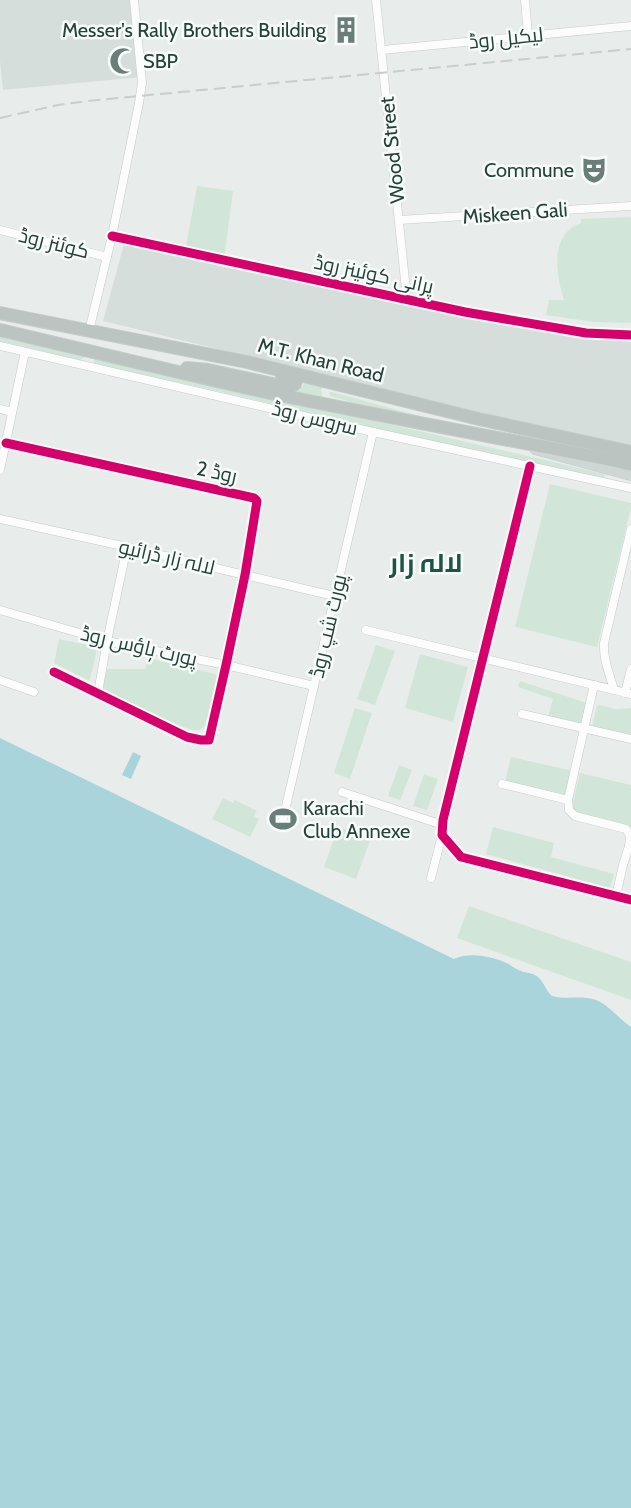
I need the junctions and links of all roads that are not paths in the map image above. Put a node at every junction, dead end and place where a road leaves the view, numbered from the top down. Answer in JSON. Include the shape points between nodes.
{"nodes":[{"id":1,"x":134,"y":0,"type":"edge"},
{"id":2,"x":376,"y":0,"type":"edge"},
{"id":3,"x":525,"y":0,"type":"edge"},
{"id":4,"x":631,"y":26,"type":"edge"},
{"id":5,"x":528,"y":35,"type":"junction"},
{"id":6,"x":382,"y":51,"type":"junction"},
{"id":7,"x":631,"y":206,"type":"edge"},
{"id":8,"x":399,"y":220,"type":"junction"},
{"id":9,"x":0,"y":230,"type":"edge"},
{"id":10,"x":112,"y":236,"type":"junction"},
{"id":11,"x":107,"y":257,"type":"junction"},
{"id":12,"x":407,"y":300,"type":"junction"},
{"id":13,"x":0,"y":312,"type":"edge"},
{"id":14,"x":0,"y":330,"type":"edge"},
{"id":15,"x":89,"y":331,"type":"junction"},
{"id":16,"x":631,"y":335,"type":"edge"},
{"id":17,"x":0,"y":346,"type":"edge"},
{"id":18,"x":192,"y":350,"type":"junction"},
{"id":19,"x":25,"y":352,"type":"junction"},
{"id":20,"x":92,"y":352,"type":"junction"},
{"id":21,"x":146,"y":365,"type":"junction"},
{"id":22,"x":88,"y":366,"type":"junction"},
{"id":23,"x":0,"y":409,"type":"edge"},
{"id":24,"x":12,"y":412,"type":"junction"},
{"id":25,"x":380,"y":414,"type":"junction"},
{"id":26,"x":471,"y":417,"type":"junction"},
{"id":27,"x":373,"y":432,"type":"junction"},
{"id":28,"x":482,"y":436,"type":"junction"},
{"id":29,"x":6,"y":444,"type":"junction"},
{"id":30,"x":631,"y":452,"type":"edge"},
{"id":31,"x":631,"y":464,"type":"edge"},
{"id":32,"x":530,"y":466,"type":"junction"},
{"id":33,"x":0,"y":470,"type":"edge"},
{"id":34,"x":615,"y":472,"type":"junction"},
{"id":35,"x":631,"y":476,"type":"edge"},
{"id":36,"x":613,"y":484,"type":"junction"},
{"id":37,"x":631,"y":488,"type":"edge"},
{"id":38,"x":0,"y":519,"type":"edge"},
{"id":39,"x":631,"y":529,"type":"edge"},
{"id":40,"x":128,"y":547,"type":"junction"},
{"id":41,"x":245,"y":574,"type":"junction"},
{"id":42,"x":334,"y":596,"type":"junction"},
{"id":43,"x":0,"y":610,"type":"edge"},
{"id":44,"x":366,"y":630,"type":"dead end"},
{"id":45,"x":107,"y":641,"type":"junction"},
{"id":46,"x":482,"y":658,"type":"junction"},
{"id":47,"x":226,"y":665,"type":"junction"},
{"id":48,"x":631,"y":669,"type":"edge"},
{"id":49,"x":54,"y":672,"type":"dead end"},
{"id":50,"x":0,"y":680,"type":"edge"},
{"id":51,"x":314,"y":686,"type":"junction"},
{"id":52,"x":594,"y":686,"type":"junction"},
{"id":53,"x":614,"y":690,"type":"junction"},
{"id":54,"x":34,"y":692,"type":"dead end"},
{"id":55,"x":98,"y":693,"type":"junction"},
{"id":56,"x":628,"y":694,"type":"edge"},
{"id":57,"x":522,"y":714,"type":"dead end"},
{"id":58,"x":584,"y":729,"type":"junction"},
{"id":59,"x":631,"y":739,"type":"edge"},
{"id":60,"x":502,"y":783,"type":"dead end"},
{"id":61,"x":342,"y":792,"type":"dead end"},
{"id":62,"x":568,"y":800,"type":"junction"},
{"id":63,"x":283,"y":819,"type":"dead end"},
{"id":64,"x":443,"y":825,"type":"junction"},
{"id":65,"x":442,"y":835,"type":"junction"},
{"id":66,"x":630,"y":846,"type":"edge"},
{"id":67,"x":431,"y":878,"type":"dead end"},
{"id":68,"x":616,"y":896,"type":"junction"},
{"id":69,"x":631,"y":900,"type":"edge"}],
"edges":[{"from":1,"to":10,"type":"street","via":[[142,83]]},
{"from":2,"to":6,"type":"street","name":"Wood Street"},
{"from":3,"to":5,"type":"street"},
{"from":4,"to":5,"type":"street","name":"لیکیل روڈ"},
{"from":5,"to":6,"type":"street","name":"لیکیل روڈ"},
{"from":6,"to":8,"type":"street","name":"Wood Street"},
{"from":7,"to":8,"type":"street","name":"Miskeen Gali"},
{"from":8,"to":12,"type":"street","name":"Wood Street"},
{"from":9,"to":11,"type":"street","name":"کوئنز روڈ"},
{"from":10,"to":11,"type":"street"},
{"from":10,"to":12,"type":"street","name":"پرانی کوئینز روڈ"},
{"from":11,"to":15,"type":"street"},
{"from":12,"to":16,"type":"street","name":"پرانی کوئینز روڈ","via":[[586,333]]},
{"from":13,"to":15,"type":"highway","name":"M.T. Khan Road"},
{"from":14,"to":20,"type":"highway","name":"M.T. Khan Road"},
{"from":15,"to":18,"type":"highway","name":"M.T. Khan Road"},
{"from":17,"to":19,"type":"street","name":"سروس روڈ"},
{"from":18,"to":21,"type":"highway","via":[[296,381],[286,387],[208,370]]},
{"from":18,"to":26,"type":"highway","name":"M.T. Khan Road"},
{"from":19,"to":22,"type":"street","name":"سروس روڈ"},
{"from":19,"to":24,"type":"street"},
{"from":20,"to":21,"type":"highway","name":"M.T. Khan Road"},
{"from":20,"to":22,"type":"street"},
{"from":21,"to":25,"type":"highway","name":"M.T. Khan Road"},
{"from":22,"to":27,"type":"street","name":"سروس روڈ"},
{"from":23,"to":24,"type":"street"},
{"from":24,"to":29,"type":"street"},
{"from":25,"to":26,"type":"highway","via":[[326,395],[332,390],[421,412]]},
{"from":25,"to":28,"type":"highway","name":"M.T. Khan Road"},
{"from":26,"to":30,"type":"highway","name":"M.T. Khan Road"},
{"from":27,"to":32,"type":"street","name":"سروس روڈ"},
{"from":27,"to":42,"type":"street","name":"پورٹ شپ روڈ"},
{"from":28,"to":31,"type":"highway","name":"M.T. Khan Road"},
{"from":28,"to":34,"type":"main road"},
{"from":29,"to":33,"type":"street"},
{"from":29,"to":41,"type":"street","name":"روڈ 2","via":[[254,498],[257,504]]},
{"from":32,"to":36,"type":"street","name":"سروس روڈ"},
{"from":32,"to":46,"type":"street"},
{"from":34,"to":35,"type":"main road"},
{"from":34,"to":36,"type":"street"},
{"from":36,"to":37,"type":"street","name":"سروس روڈ"},
{"from":38,"to":40,"type":"street","name":"لالہ زار ڈرائیو"},
{"from":39,"to":53,"type":"street","via":[[603,652]]},
{"from":40,"to":41,"type":"street","name":"لالہ زار ڈرائیو"},
{"from":40,"to":45,"type":"street"},
{"from":41,"to":42,"type":"street","name":"لالہ زار ڈرائیو"},
{"from":41,"to":47,"type":"street","name":"روڈ 2"},
{"from":42,"to":51,"type":"street","name":"پورٹ شپ روڈ"},
{"from":43,"to":45,"type":"street","name":"پورٹ ہاؤس روڈ"},
{"from":44,"to":46,"type":"street"},
{"from":45,"to":47,"type":"street","name":"پورٹ ہاؤس روڈ"},
{"from":45,"to":55,"type":"street"},
{"from":46,"to":52,"type":"street"},
{"from":46,"to":64,"type":"street"},
{"from":47,"to":51,"type":"street","name":"پورٹ ہاؤس روڈ"},
{"from":47,"to":55,"type":"street","name":"روڈ 2","via":[[207,740],[187,737]]},
{"from":48,"to":56,"type":"street"},
{"from":49,"to":55,"type":"street"},
{"from":50,"to":54,"type":"street"},
{"from":51,"to":63,"type":"street","name":"پورٹ شپ روڈ"},
{"from":52,"to":53,"type":"street"},
{"from":52,"to":58,"type":"street"},
{"from":53,"to":56,"type":"street"},
{"from":57,"to":58,"type":"street"},
{"from":58,"to":59,"type":"street"},
{"from":58,"to":62,"type":"street"},
{"from":60,"to":62,"type":"street"},
{"from":61,"to":64,"type":"street"},
{"from":62,"to":66,"type":"street","via":[[569,810],[575,816],[627,829]]},
{"from":64,"to":65,"type":"street"},
{"from":65,"to":67,"type":"street"},
{"from":65,"to":68,"type":"street","via":[[461,857]]},
{"from":66,"to":68,"type":"street"},
{"from":68,"to":69,"type":"street"}]}
